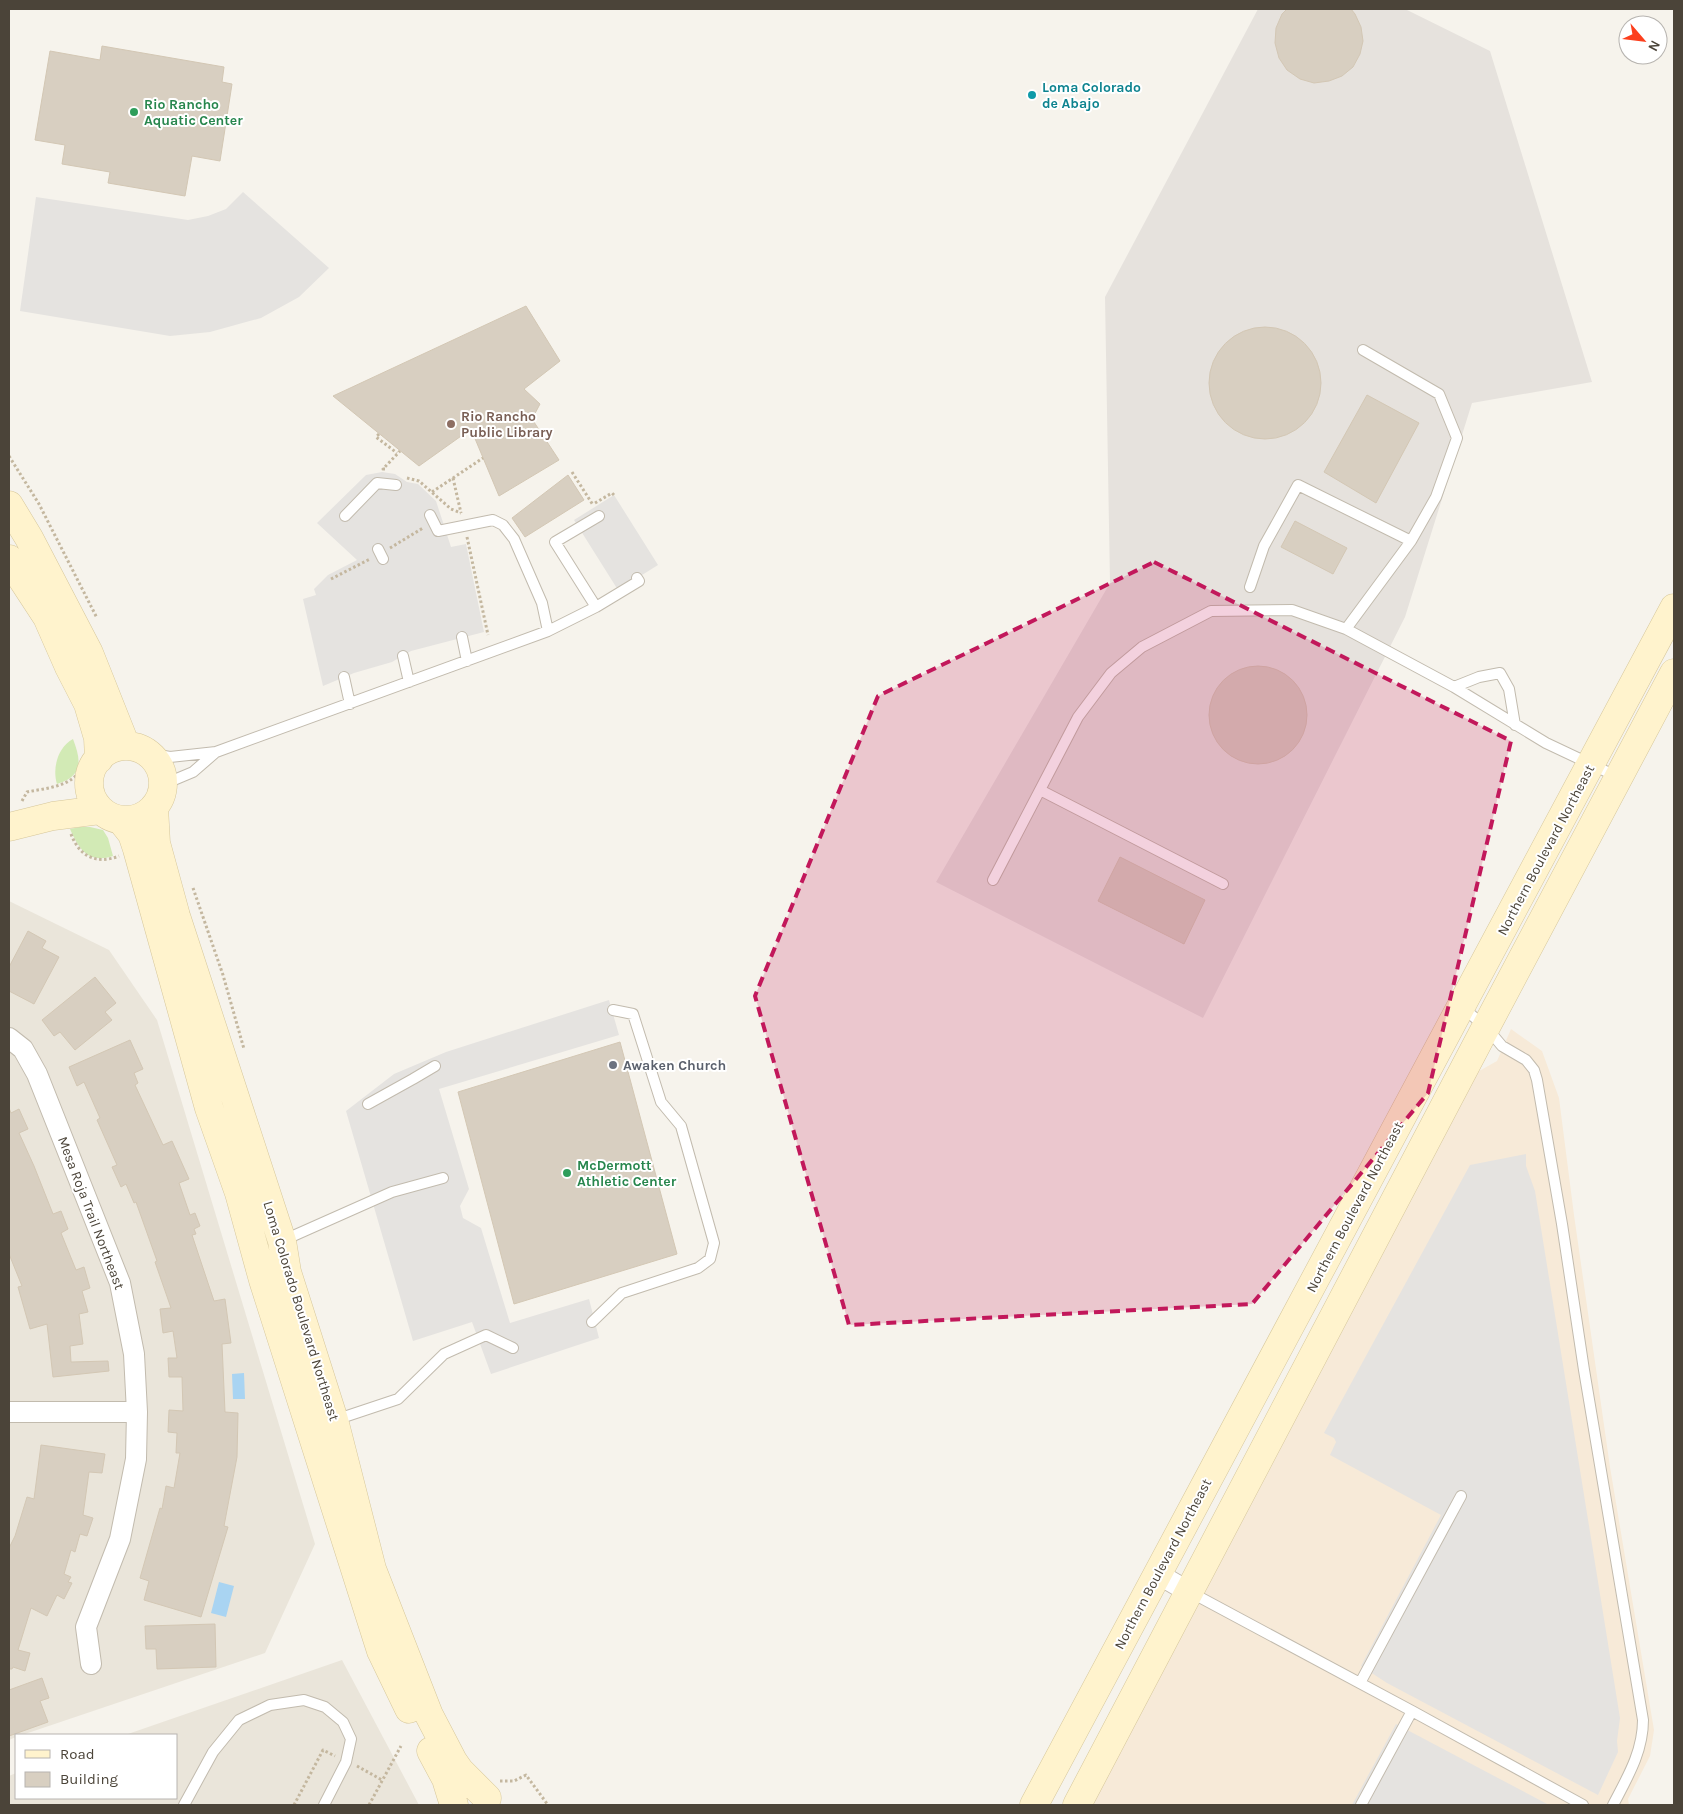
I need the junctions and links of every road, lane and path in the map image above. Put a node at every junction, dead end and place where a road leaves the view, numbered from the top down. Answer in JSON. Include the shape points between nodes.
{"nodes":[{"id":1,"x":1363,"y":350,"type":"dead end"},
{"id":2,"x":379,"y":434,"type":"dead end"},
{"id":3,"x":483,"y":458,"type":"dead end"},
{"id":4,"x":391,"y":470,"type":"dead end"},
{"id":5,"x":572,"y":472,"type":"dead end"},
{"id":6,"x":404,"y":476,"type":"dead end"},
{"id":7,"x":453,"y":478,"type":"junction"},
{"id":8,"x":396,"y":484,"type":"dead end"},
{"id":9,"x":432,"y":492,"type":"junction"},
{"id":10,"x":9,"y":505,"type":"edge"},
{"id":11,"x":593,"y":505,"type":"dead end"},
{"id":12,"x":451,"y":509,"type":"junction"},
{"id":13,"x":446,"y":513,"type":"dead end"},
{"id":14,"x":461,"y":513,"type":"junction"},
{"id":15,"x":430,"y":515,"type":"dead end"},
{"id":16,"x":345,"y":516,"type":"dead end"},
{"id":17,"x":600,"y":516,"type":"dead end"},
{"id":18,"x":462,"y":519,"type":"dead end"},
{"id":19,"x":424,"y":527,"type":"dead end"},
{"id":20,"x":466,"y":532,"type":"dead end"},
{"id":21,"x":1411,"y":541,"type":"junction"},
{"id":22,"x":383,"y":552,"type":"dead end"},
{"id":23,"x":370,"y":559,"type":"dead end"},
{"id":24,"x":9,"y":560,"type":"edge"},
{"id":25,"x":637,"y":578,"type":"dead end"},
{"id":26,"x":331,"y":579,"type":"dead end"},
{"id":27,"x":1250,"y":586,"type":"dead end"},
{"id":28,"x":596,"y":608,"type":"junction"},
{"id":29,"x":1674,"y":608,"type":"edge"},
{"id":30,"x":1346,"y":629,"type":"junction"},
{"id":31,"x":548,"y":631,"type":"junction"},
{"id":32,"x":488,"y":634,"type":"dead end"},
{"id":33,"x":462,"y":637,"type":"dead end"},
{"id":34,"x":403,"y":656,"type":"dead end"},
{"id":35,"x":467,"y":661,"type":"junction"},
{"id":36,"x":1674,"y":672,"type":"edge"},
{"id":37,"x":344,"y":677,"type":"dead end"},
{"id":38,"x":409,"y":682,"type":"junction"},
{"id":39,"x":1454,"y":687,"type":"junction"},
{"id":40,"x":350,"y":704,"type":"junction"},
{"id":41,"x":1516,"y":725,"type":"junction"},
{"id":42,"x":137,"y":750,"type":"junction"},
{"id":43,"x":216,"y":752,"type":"junction"},
{"id":44,"x":1591,"y":766,"type":"junction"},
{"id":45,"x":1618,"y":777,"type":"junction"},
{"id":46,"x":98,"y":788,"type":"junction"},
{"id":47,"x":1040,"y":790,"type":"junction"},
{"id":48,"x":27,"y":792,"type":"dead end"},
{"id":49,"x":158,"y":796,"type":"junction"},
{"id":50,"x":9,"y":816,"type":"edge"},
{"id":51,"x":9,"y":827,"type":"edge"},
{"id":52,"x":68,"y":827,"type":"dead end"},
{"id":53,"x":113,"y":848,"type":"dead end"},
{"id":54,"x":116,"y":857,"type":"junction"},
{"id":55,"x":119,"y":865,"type":"dead end"},
{"id":56,"x":993,"y":880,"type":"dead end"},
{"id":57,"x":1223,"y":884,"type":"dead end"},
{"id":58,"x":1462,"y":1007,"type":"junction"},
{"id":59,"x":613,"y":1010,"type":"dead end"},
{"id":60,"x":1486,"y":1026,"type":"junction"},
{"id":61,"x":9,"y":1038,"type":"edge"},
{"id":62,"x":435,"y":1066,"type":"dead end"},
{"id":63,"x":368,"y":1104,"type":"dead end"},
{"id":64,"x":443,"y":1178,"type":"dead end"},
{"id":65,"x":268,"y":1244,"type":"junction"},
{"id":66,"x":592,"y":1322,"type":"dead end"},
{"id":67,"x":513,"y":1348,"type":"dead end"},
{"id":68,"x":9,"y":1412,"type":"edge"},
{"id":69,"x":138,"y":1412,"type":"junction"},
{"id":70,"x":322,"y":1424,"type":"junction"},
{"id":71,"x":1461,"y":1496,"type":"dead end"},
{"id":72,"x":1158,"y":1574,"type":"junction"},
{"id":73,"x":1189,"y":1592,"type":"junction"},
{"id":74,"x":91,"y":1664,"type":"dead end"},
{"id":75,"x":1360,"y":1683,"type":"junction"},
{"id":76,"x":1412,"y":1711,"type":"junction"},
{"id":77,"x":401,"y":1746,"type":"dead end"},
{"id":78,"x":526,"y":1775,"type":"dead end"},
{"id":79,"x":485,"y":1803,"type":"edge"},
{"id":80,"x":184,"y":1805,"type":"edge"},
{"id":81,"x":324,"y":1805,"type":"edge"},
{"id":82,"x":369,"y":1805,"type":"edge"},
{"id":83,"x":454,"y":1805,"type":"edge"},
{"id":84,"x":548,"y":1805,"type":"edge"},
{"id":85,"x":1034,"y":1805,"type":"edge"},
{"id":86,"x":1077,"y":1805,"type":"edge"},
{"id":87,"x":1361,"y":1805,"type":"edge"},
{"id":88,"x":1583,"y":1805,"type":"edge"},
{"id":89,"x":1613,"y":1805,"type":"edge"}],
"edges":[{"from":1,"to":21,"type":"lane","via":[[1439,394],[1457,438],[1436,497]]},
{"from":2,"to":4,"type":"path","via":[[376,437],[399,452],[383,469]]},
{"from":3,"to":7,"type":"path"},
{"from":5,"to":11,"type":"path"},
{"from":6,"to":9,"type":"path","via":[[419,481]]},
{"from":7,"to":9,"type":"path"},
{"from":7,"to":14,"type":"path"},
{"from":8,"to":16,"type":"lane","via":[[377,483]]},
{"from":9,"to":12,"type":"path"},
{"from":10,"to":42,"type":"street","name":"Loma Colorado Boulevard Northeast"},
{"from":12,"to":13,"type":"path"},
{"from":12,"to":14,"type":"path"},
{"from":14,"to":18,"type":"path"},
{"from":15,"to":31,"type":"lane","via":[[438,531],[493,520],[504,525],[514,538],[538,594]]},
{"from":17,"to":28,"type":"lane","via":[[555,542]]},
{"from":19,"to":22,"type":"path"},
{"from":20,"to":32,"type":"path"},
{"from":21,"to":27,"type":"lane","via":[[1298,484],[1264,546]]},
{"from":21,"to":30,"type":"lane"},
{"from":23,"to":26,"type":"path"},
{"from":24,"to":46,"type":"street","name":"Loma Colorado Boulevard Northeast","via":[[47,617],[88,704],[98,738]]},
{"from":25,"to":28,"type":"lane","via":[[639,581]]},
{"from":28,"to":31,"type":"lane"},
{"from":29,"to":44,"type":"street","name":"Northern Boulevard Northeast"},
{"from":30,"to":39,"type":"lane"},
{"from":30,"to":47,"type":"lane","via":[[1292,610],[1211,611],[1142,647],[1111,673],[1078,717]]},
{"from":31,"to":35,"type":"lane"},
{"from":33,"to":35,"type":"lane"},
{"from":34,"to":38,"type":"lane"},
{"from":35,"to":38,"type":"lane"},
{"from":36,"to":45,"type":"street"},
{"from":37,"to":40,"type":"lane"},
{"from":38,"to":40,"type":"lane"},
{"from":39,"to":41,"type":"lane"},
{"from":39,"to":41,"type":"lane","via":[[1500,673],[1509,689]]},
{"from":40,"to":43,"type":"lane"},
{"from":41,"to":44,"type":"lane"},
{"from":42,"to":43,"type":"lane","via":[[170,757]]},
{"from":42,"to":46,"type":"street","via":[[116,748],[106,752]]},
{"from":42,"to":49,"type":"street","name":"Loma Colorado Boulevard Northeast","via":[[156,762],[161,773]]},
{"from":43,"to":49,"type":"lane"},
{"from":44,"to":45,"type":"lane"},
{"from":44,"to":58,"type":"street","name":"Northern Boulevard Northeast"},
{"from":45,"to":60,"type":"street"},
{"from":46,"to":48,"type":"path","via":[[77,775],[68,782]]},
{"from":46,"to":49,"type":"street","via":[[133,820],[144,815]]},
{"from":46,"to":50,"type":"street"},
{"from":46,"to":51,"type":"street","via":[[53,816]]},
{"from":46,"to":65,"type":"street","name":"Loma Colorado Boulevard Northeast","via":[[132,834],[209,1108],[239,1193]]},
{"from":47,"to":56,"type":"lane"},
{"from":47,"to":57,"type":"lane"},
{"from":49,"to":65,"type":"street","name":"Loma Colorado Boulevard Northeast","via":[[156,843]]},
{"from":52,"to":54,"type":"path","via":[[79,850],[88,857],[99,860]]},
{"from":53,"to":54,"type":"path"},
{"from":54,"to":55,"type":"path"},
{"from":58,"to":60,"type":"lane"},
{"from":58,"to":72,"type":"street","name":"Northern Boulevard Northeast"},
{"from":59,"to":66,"type":"lane","via":[[634,1014],[661,1102],[681,1126],[714,1243],[710,1258],[698,1268],[622,1292]]},
{"from":60,"to":73,"type":"street"},
{"from":60,"to":89,"type":"lane","via":[[1502,1046],[1531,1064],[1537,1080],[1638,1685],[1643,1736],[1639,1754]]},
{"from":61,"to":69,"type":"street","name":"Mesa Roja Trail Northeast","via":[[23,1049],[37,1074],[120,1283],[134,1354]]},
{"from":62,"to":63,"type":"lane"},
{"from":64,"to":65,"type":"lane","via":[[392,1192]]},
{"from":65,"to":70,"type":"street","name":"Loma Colorado Boulevard Northeast","via":[[290,1280]]},
{"from":67,"to":70,"type":"lane","via":[[486,1335],[444,1354],[398,1399]]},
{"from":68,"to":69,"type":"street"},
{"from":69,"to":74,"type":"street","name":"Mesa Roja Trail Northeast","via":[[136,1458],[120,1539],[86,1627]]},
{"from":70,"to":79,"type":"street","name":"Loma Colorado Boulevard Northeast","via":[[372,1570],[429,1715],[460,1771]]},
{"from":70,"to":83,"type":"street","name":"Loma Colorado Boulevard Northeast","via":[[381,1651],[446,1780]]},
{"from":71,"to":75,"type":"lane"},
{"from":72,"to":73,"type":"street"},
{"from":72,"to":85,"type":"street","name":"Northern Boulevard Northeast"},
{"from":73,"to":75,"type":"lane"},
{"from":73,"to":86,"type":"street"},
{"from":75,"to":76,"type":"lane"},
{"from":76,"to":87,"type":"lane"},
{"from":76,"to":88,"type":"lane"},
{"from":77,"to":82,"type":"path"},
{"from":78,"to":84,"type":"path"},
{"from":80,"to":81,"type":"lane","via":[[213,1752],[239,1720],[270,1705],[304,1700],[325,1707],[343,1722],[351,1739],[346,1762]]}]}
